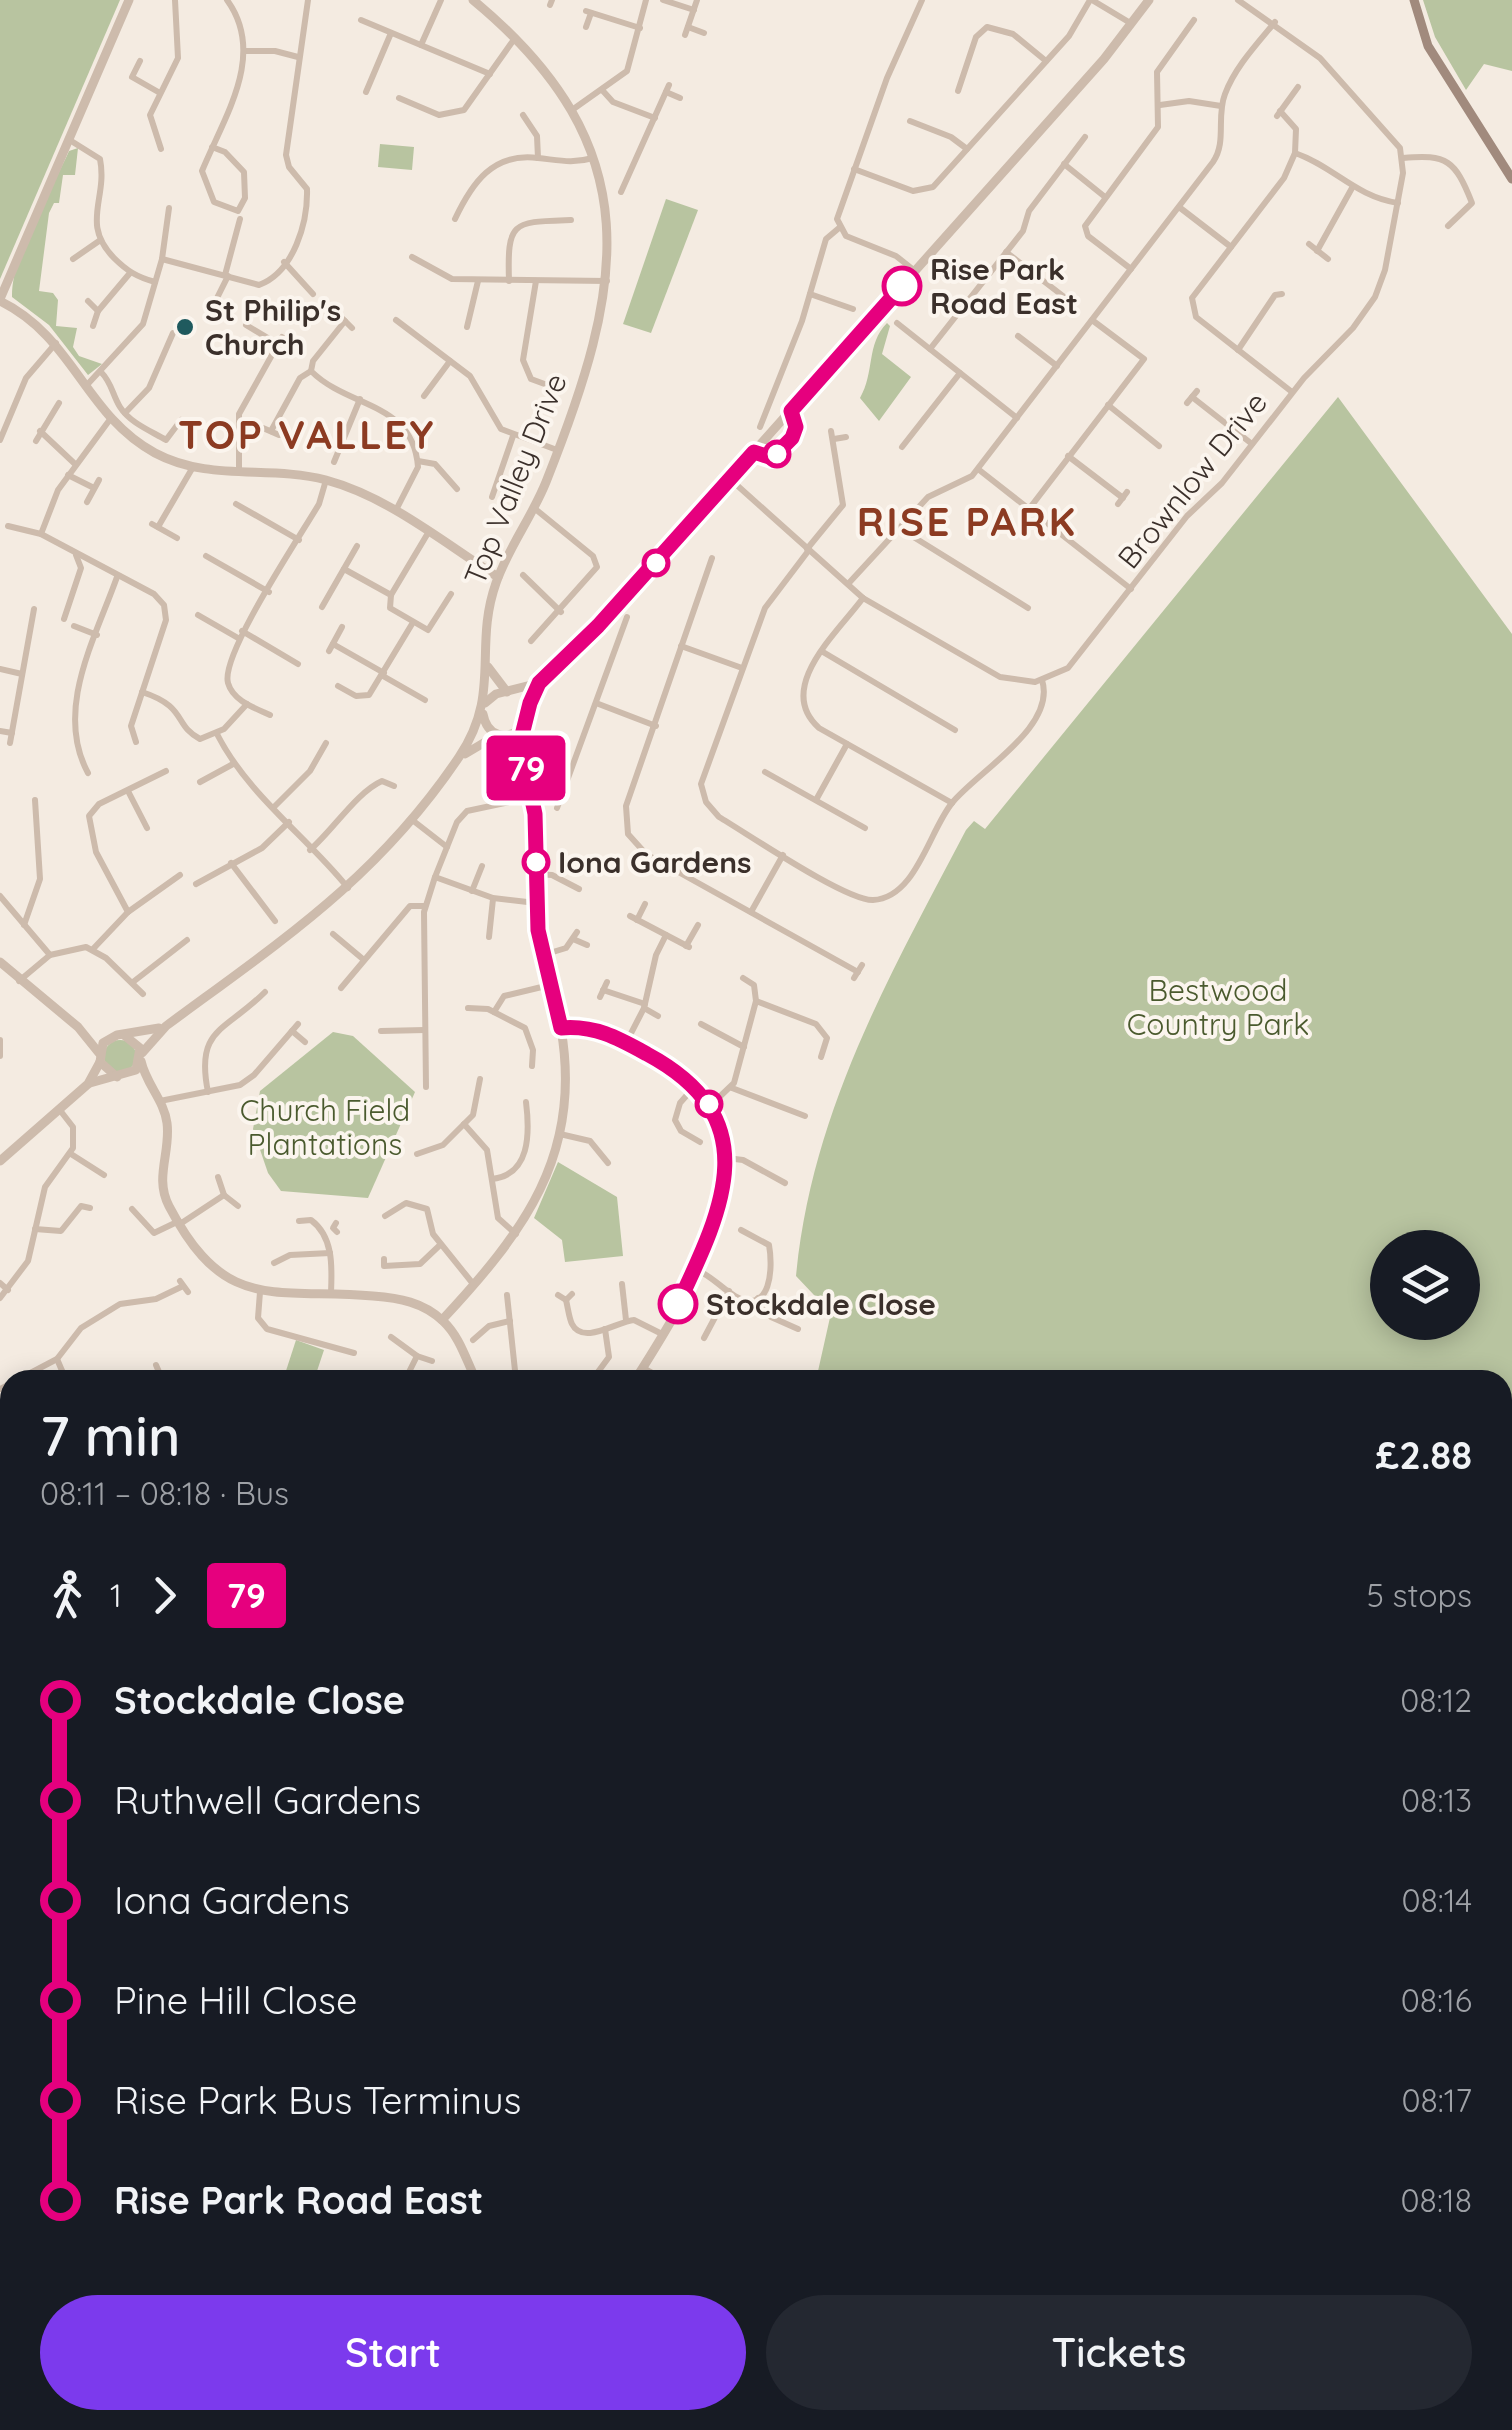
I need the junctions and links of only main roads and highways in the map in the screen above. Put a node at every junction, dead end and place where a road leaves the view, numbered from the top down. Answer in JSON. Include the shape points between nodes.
{"nodes":[{"id":1,"x":1414,"y":0,"type":"edge"},
{"id":2,"x":1512,"y":179,"type":"edge"}],
"edges":[{"from":1,"to":2,"type":"main road","via":[[1423,37]]}]}
